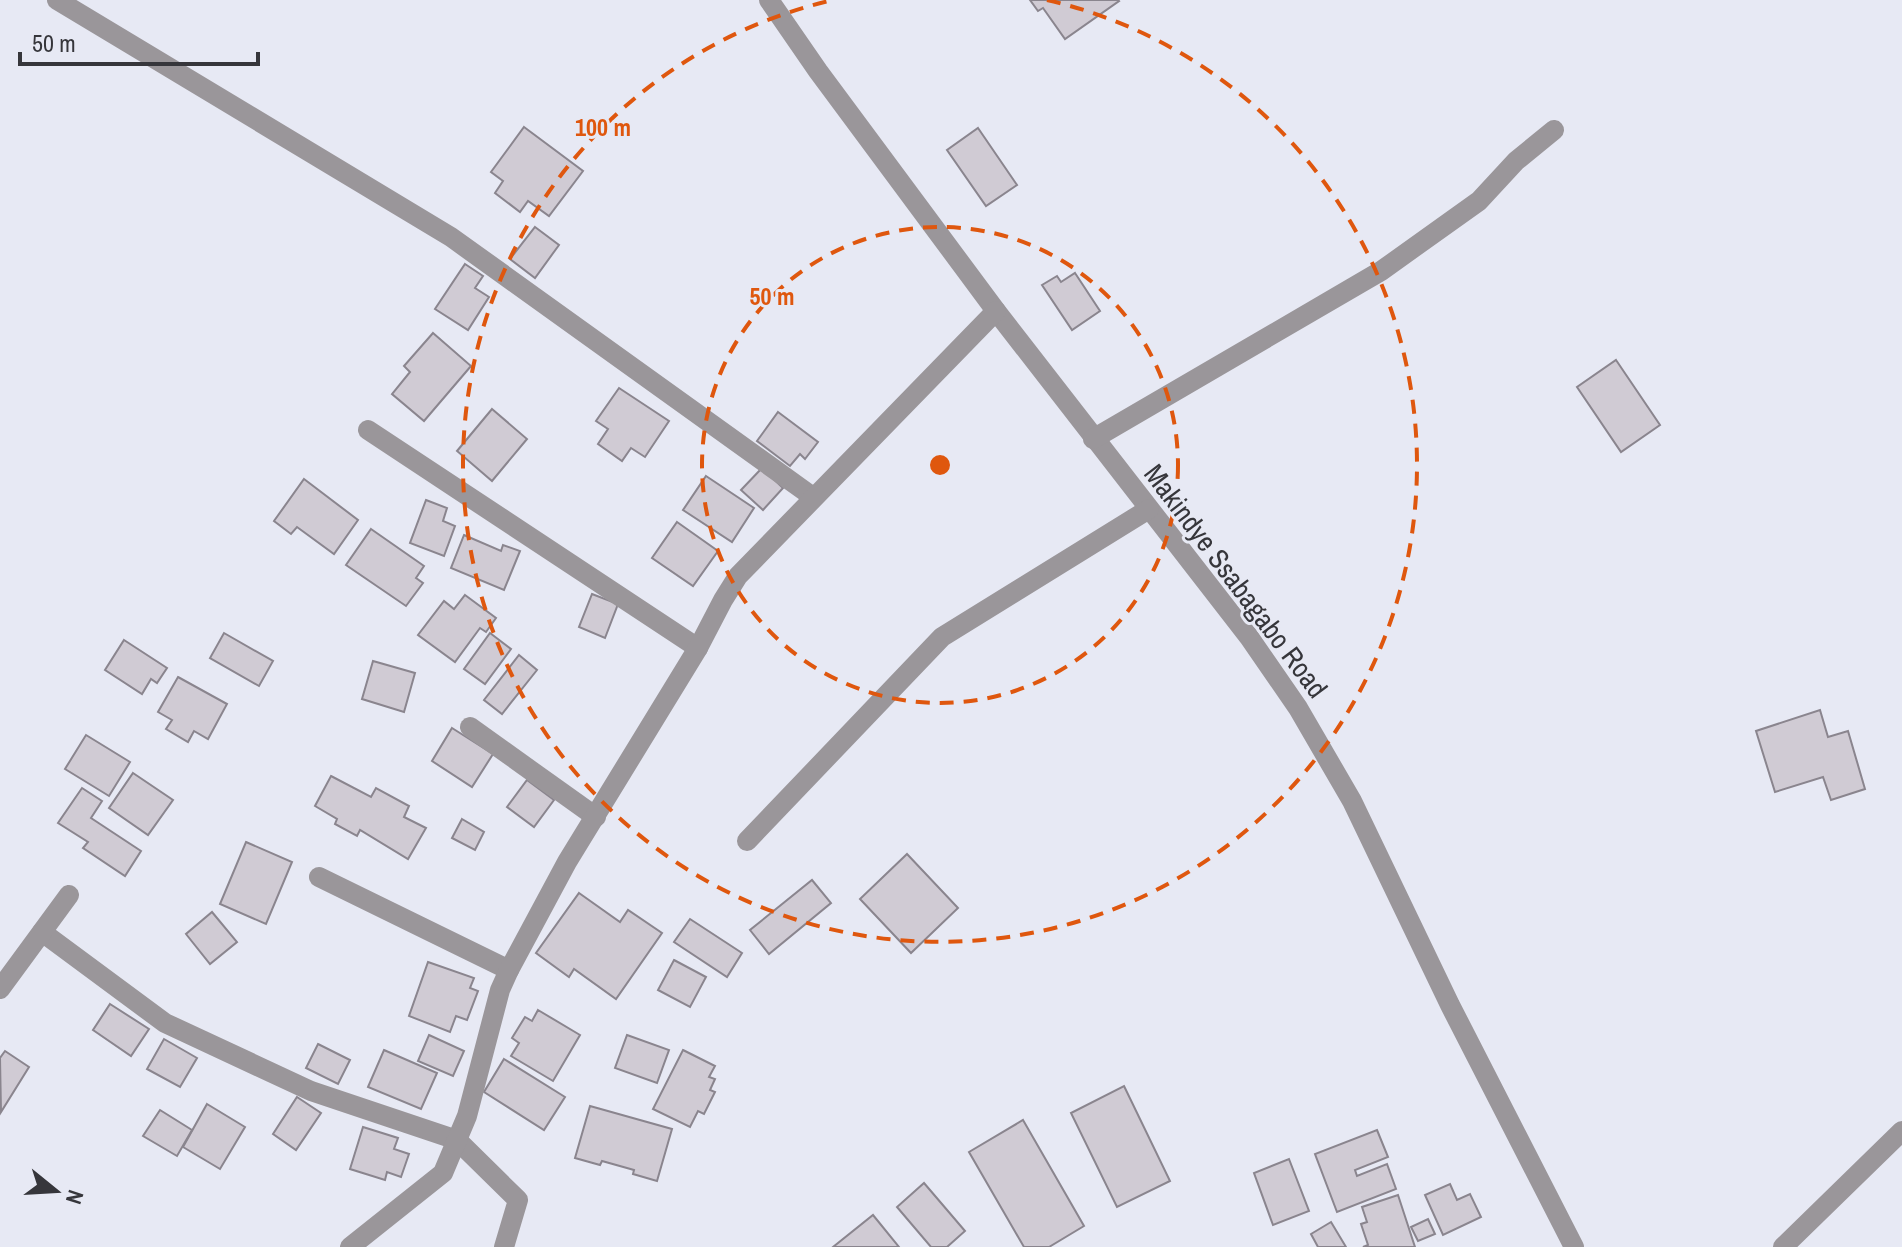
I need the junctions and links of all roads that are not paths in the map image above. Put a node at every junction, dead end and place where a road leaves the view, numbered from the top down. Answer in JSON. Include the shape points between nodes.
{"nodes":[{"id":1,"x":57,"y":0,"type":"edge"},
{"id":2,"x":769,"y":0,"type":"edge"},
{"id":3,"x":1554,"y":130,"type":"dead end"},
{"id":4,"x":996,"y":311,"type":"junction"},
{"id":5,"x":368,"y":430,"type":"dead end"},
{"id":6,"x":1093,"y":439,"type":"junction"},
{"id":7,"x":813,"y":497,"type":"junction"},
{"id":8,"x":1149,"y":509,"type":"junction"},
{"id":9,"x":698,"y":648,"type":"junction"},
{"id":10,"x":470,"y":727,"type":"dead end"},
{"id":11,"x":596,"y":817,"type":"junction"},
{"id":12,"x":747,"y":841,"type":"dead end"},
{"id":13,"x":319,"y":877,"type":"dead end"},
{"id":14,"x":69,"y":895,"type":"dead end"},
{"id":15,"x":42,"y":932,"type":"junction"},
{"id":16,"x":509,"y":970,"type":"junction"},
{"id":17,"x":0,"y":989,"type":"edge"},
{"id":18,"x":1902,"y":1131,"type":"edge"},
{"id":19,"x":457,"y":1140,"type":"junction"},
{"id":20,"x":350,"y":1247,"type":"edge"},
{"id":21,"x":504,"y":1247,"type":"edge"},
{"id":22,"x":1574,"y":1247,"type":"edge"},
{"id":23,"x":1783,"y":1247,"type":"edge"}],
"edges":[{"from":1,"to":7,"type":"street","via":[[451,237]]},
{"from":2,"to":4,"type":"street","name":"Makindye Ssabagabo Road"},
{"from":3,"to":6,"type":"street","via":[[1479,201],[1381,271]]},
{"from":4,"to":6,"type":"street","name":"Makindye Ssabagabo Road"},
{"from":4,"to":7,"type":"street"},
{"from":5,"to":9,"type":"street"},
{"from":6,"to":8,"type":"street","name":"Makindye Ssabagabo Road"},
{"from":7,"to":9,"type":"street","via":[[738,576]]},
{"from":8,"to":12,"type":"street","via":[[942,637]]},
{"from":8,"to":22,"type":"street","name":"Makindye Ssabagabo Road","via":[[1249,637],[1345,787]]},
{"from":9,"to":11,"type":"street"},
{"from":10,"to":11,"type":"street"},
{"from":11,"to":16,"type":"street"},
{"from":13,"to":16,"type":"street"},
{"from":14,"to":15,"type":"street"},
{"from":15,"to":17,"type":"street"},
{"from":15,"to":19,"type":"street","via":[[165,1023],[311,1091]]},
{"from":16,"to":19,"type":"street"},
{"from":18,"to":23,"type":"street"},
{"from":19,"to":20,"type":"street","via":[[443,1173]]},
{"from":19,"to":21,"type":"street","via":[[518,1200]]}]}
